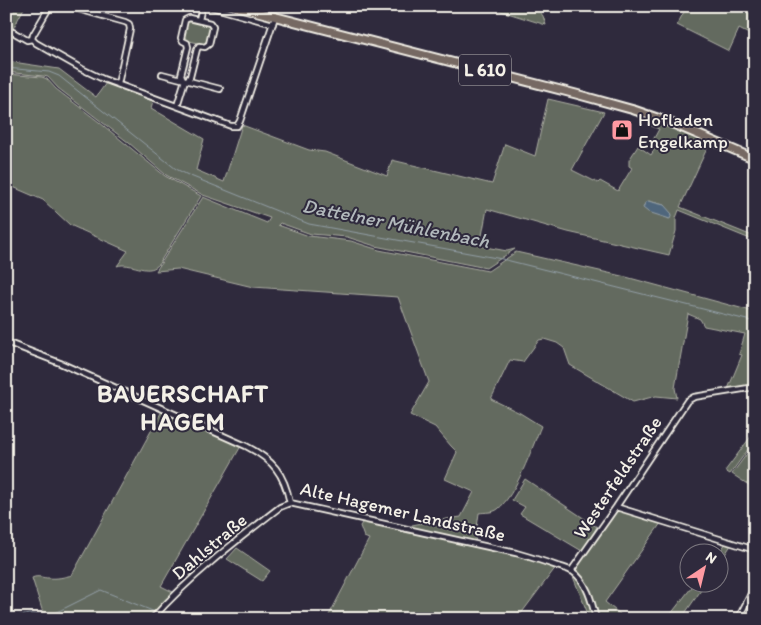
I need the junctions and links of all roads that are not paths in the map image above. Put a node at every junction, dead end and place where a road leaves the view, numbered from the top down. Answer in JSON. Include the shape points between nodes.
{"nodes":[{"id":1,"x":50,"y":6,"type":"edge"},
{"id":2,"x":66,"y":6,"type":"edge"},
{"id":3,"x":202,"y":6,"type":"edge"},
{"id":4,"x":208,"y":6,"type":"edge"},
{"id":5,"x":234,"y":6,"type":"edge"},
{"id":6,"x":199,"y":20,"type":"junction"},
{"id":7,"x":274,"y":20,"type":"junction"},
{"id":8,"x":13,"y":32,"type":"dead end"},
{"id":9,"x":32,"y":39,"type":"junction"},
{"id":10,"x":162,"y":74,"type":"dead end"},
{"id":11,"x":185,"y":79,"type":"junction"},
{"id":12,"x":118,"y":84,"type":"junction"},
{"id":13,"x":220,"y":89,"type":"dead end"},
{"id":14,"x":177,"y":106,"type":"junction"},
{"id":15,"x":755,"y":159,"type":"edge"},
{"id":16,"x":6,"y":342,"type":"edge"},
{"id":17,"x":755,"y":388,"type":"edge"},
{"id":18,"x":290,"y":503,"type":"junction"},
{"id":19,"x":616,"y":507,"type":"junction"},
{"id":20,"x":755,"y":550,"type":"edge"},
{"id":21,"x":571,"y":571,"type":"junction"},
{"id":22,"x":755,"y":586,"type":"edge"},
{"id":23,"x":152,"y":619,"type":"edge"},
{"id":24,"x":596,"y":619,"type":"edge"},
{"id":25,"x":740,"y":619,"type":"edge"}],
"edges":[{"from":1,"to":9,"type":"street"},
{"from":2,"to":12,"type":"street","via":[[129,24]]},
{"from":3,"to":6,"type":"street"},
{"from":4,"to":7,"type":"street"},
{"from":5,"to":7,"type":"main road","number":"L 610"},
{"from":6,"to":11,"type":"street","via":[[184,20],[180,37],[188,47],[181,75]]},
{"from":6,"to":11,"type":"street","via":[[213,27],[208,46],[199,46],[190,77]]},
{"from":7,"to":14,"type":"street","via":[[237,126]]},
{"from":7,"to":15,"type":"main road","number":"L 610","via":[[634,110]]},
{"from":8,"to":9,"type":"street","via":[[27,40]]},
{"from":9,"to":12,"type":"street","via":[[82,69]]},
{"from":10,"to":11,"type":"street"},
{"from":11,"to":13,"type":"street"},
{"from":11,"to":14,"type":"street"},
{"from":12,"to":14,"type":"street"},
{"from":16,"to":18,"type":"street","name":"Alte Hagemer Landstraße","via":[[260,453],[273,464],[284,481]]},
{"from":17,"to":19,"type":"street","name":"Westerfeldstraße","via":[[694,397],[687,401]]},
{"from":18,"to":21,"type":"street","name":"Alte Hagemer Landstraße","via":[[516,553]]},
{"from":18,"to":23,"type":"street","name":"Dahlstraße","via":[[212,562],[166,602]]},
{"from":19,"to":20,"type":"street"},
{"from":19,"to":21,"type":"street","name":"Westerfeldstraße"},
{"from":21,"to":24,"type":"street","via":[[586,588]]},
{"from":22,"to":25,"type":"street"}]}
